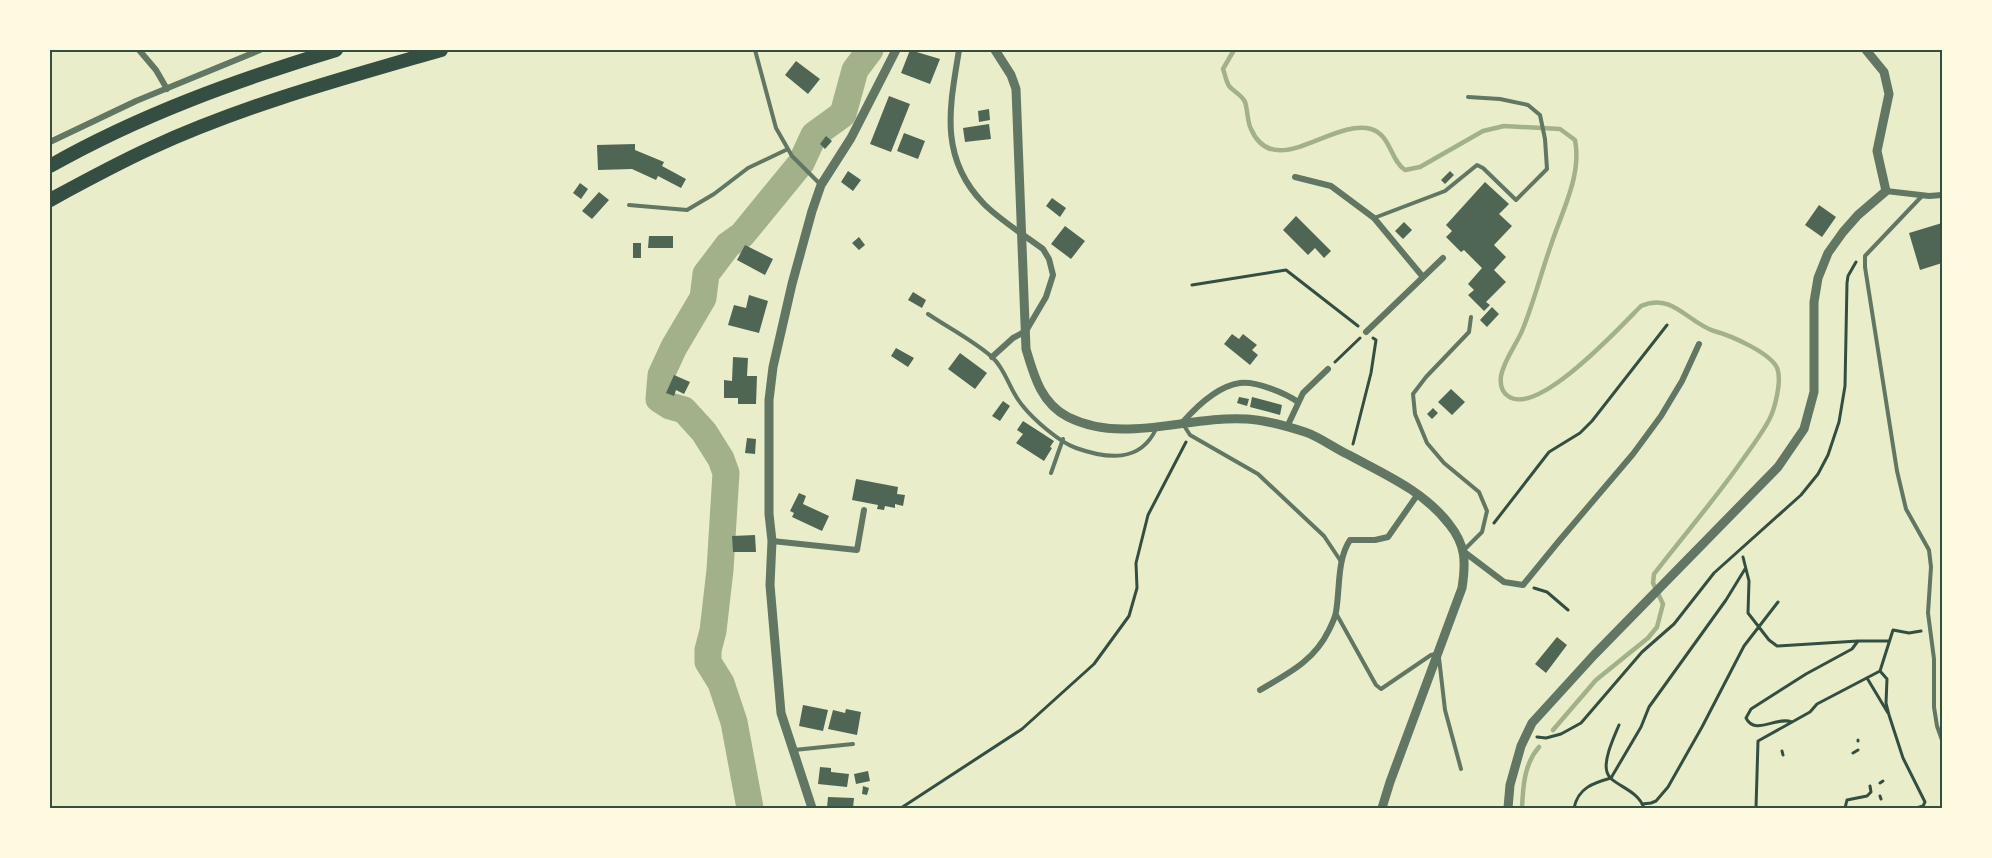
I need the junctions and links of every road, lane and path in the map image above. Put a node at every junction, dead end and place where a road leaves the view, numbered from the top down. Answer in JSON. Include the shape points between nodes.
{"nodes":[{"id":1,"x":140,"y":50,"type":"edge"},
{"id":2,"x":260,"y":50,"type":"edge"},
{"id":3,"x":336,"y":50,"type":"edge"},
{"id":4,"x":441,"y":50,"type":"edge"},
{"id":5,"x":754,"y":50,"type":"edge"},
{"id":6,"x":896,"y":50,"type":"edge"},
{"id":7,"x":959,"y":50,"type":"edge"},
{"id":8,"x":995,"y":50,"type":"edge"},
{"id":9,"x":1866,"y":50,"type":"edge"},
{"id":10,"x":167,"y":89,"type":"junction"},
{"id":11,"x":1468,"y":97,"type":"dead end"},
{"id":12,"x":50,"y":142,"type":"edge"},
{"id":13,"x":788,"y":148,"type":"junction"},
{"id":14,"x":50,"y":166,"type":"edge"},
{"id":15,"x":1295,"y":177,"type":"dead end"},
{"id":16,"x":821,"y":185,"type":"junction"},
{"id":17,"x":1886,"y":191,"type":"junction"},
{"id":18,"x":1923,"y":195,"type":"junction"},
{"id":19,"x":1942,"y":195,"type":"edge"},
{"id":20,"x":50,"y":200,"type":"edge"},
{"id":21,"x":628,"y":205,"type":"dead end"},
{"id":22,"x":1374,"y":218,"type":"junction"},
{"id":23,"x":1022,"y":233,"type":"junction"},
{"id":24,"x":1443,"y":258,"type":"dead end"},
{"id":25,"x":1423,"y":277,"type":"junction"},
{"id":26,"x":1192,"y":285,"type":"dead end"},
{"id":27,"x":928,"y":314,"type":"dead end"},
{"id":28,"x":1470,"y":316,"type":"dead end"},
{"id":29,"x":1667,"y":325,"type":"dead end"},
{"id":30,"x":1026,"y":331,"type":"junction"},
{"id":31,"x":1366,"y":332,"type":"junction"},
{"id":32,"x":1699,"y":344,"type":"dead end"},
{"id":33,"x":992,"y":357,"type":"junction"},
{"id":34,"x":1328,"y":369,"type":"joint"},
{"id":35,"x":1298,"y":402,"type":"junction"},
{"id":36,"x":1182,"y":423,"type":"junction"},
{"id":37,"x":1158,"y":426,"type":"junction"},
{"id":38,"x":1287,"y":427,"type":"junction"},
{"id":39,"x":1190,"y":435,"type":"junction"},
{"id":40,"x":1063,"y":440,"type":"junction"},
{"id":41,"x":1350,"y":456,"type":"junction"},
{"id":42,"x":1051,"y":473,"type":"dead end"},
{"id":43,"x":1418,"y":494,"type":"junction"},
{"id":44,"x":864,"y":510,"type":"dead end"},
{"id":45,"x":1482,"y":532,"type":"junction"},
{"id":46,"x":772,"y":541,"type":"junction"},
{"id":47,"x":1463,"y":551,"type":"junction"},
{"id":48,"x":1743,"y":557,"type":"dead end"},
{"id":49,"x":1342,"y":564,"type":"junction"},
{"id":50,"x":1745,"y":569,"type":"junction"},
{"id":51,"x":1523,"y":585,"type":"junction"},
{"id":52,"x":1778,"y":602,"type":"dead end"},
{"id":53,"x":1568,"y":610,"type":"dead end"},
{"id":54,"x":1336,"y":615,"type":"junction"},
{"id":55,"x":1759,"y":627,"type":"junction"},
{"id":56,"x":1929,"y":630,"type":"junction"},
{"id":57,"x":1858,"y":641,"type":"junction"},
{"id":58,"x":1889,"y":641,"type":"junction"},
{"id":59,"x":1439,"y":654,"type":"junction"},
{"id":60,"x":1880,"y":670,"type":"junction"},
{"id":61,"x":1867,"y":678,"type":"junction"},
{"id":62,"x":1260,"y":690,"type":"dead end"},
{"id":63,"x":1889,"y":715,"type":"junction"},
{"id":64,"x":1793,"y":722,"type":"junction"},
{"id":65,"x":1618,"y":725,"type":"dead end"},
{"id":66,"x":1942,"y":740,"type":"edge"},
{"id":67,"x":853,"y":744,"type":"dead end"},
{"id":68,"x":793,"y":750,"type":"junction"},
{"id":69,"x":1858,"y":750,"type":"dead end"},
{"id":70,"x":1853,"y":753,"type":"dead end"},
{"id":71,"x":1461,"y":769,"type":"dead end"},
{"id":72,"x":1611,"y":778,"type":"junction"},
{"id":73,"x":1870,"y":786,"type":"dead end"},
{"id":74,"x":1643,"y":806,"type":"edge"},
{"id":75,"x":812,"y":808,"type":"edge"},
{"id":76,"x":901,"y":808,"type":"edge"},
{"id":77,"x":1382,"y":808,"type":"edge"},
{"id":78,"x":1508,"y":808,"type":"edge"},
{"id":79,"x":1574,"y":808,"type":"edge"},
{"id":80,"x":1756,"y":808,"type":"edge"},
{"id":81,"x":1845,"y":808,"type":"edge"},
{"id":82,"x":1916,"y":808,"type":"edge"}],
"edges":[{"from":1,"to":10,"type":"street"},
{"from":2,"to":10,"type":"street"},
{"from":3,"to":14,"type":"highway","via":[[270,70],[137,121]]},
{"from":4,"to":20,"type":"highway","via":[[219,121],[153,147]]},
{"from":5,"to":13,"type":"lane","via":[[776,128]]},
{"from":6,"to":16,"type":"street","via":[[851,138]]},
{"from":7,"to":23,"type":"street","via":[[949,113],[953,149],[984,204]]},
{"from":8,"to":23,"type":"street","via":[[1016,89]]},
{"from":9,"to":17,"type":"street","via":[[1884,72],[1889,94],[1877,151]]},
{"from":10,"to":12,"type":"street"},
{"from":11,"to":22,"type":"lane","via":[[1528,105],[1540,115],[1547,169],[1516,200],[1477,165],[1445,191]]},
{"from":13,"to":16,"type":"lane"},
{"from":13,"to":21,"type":"lane","via":[[748,168],[687,210]]},
{"from":15,"to":22,"type":"street","via":[[1331,186]]},
{"from":16,"to":46,"type":"street","via":[[792,284],[770,389],[768,514]]},
{"from":17,"to":18,"type":"street"},
{"from":17,"to":78,"type":"street","via":[[1843,232],[1828,253],[1818,278],[1814,302],[1814,392],[1804,429],[1778,467],[1532,723],[1521,746]]},
{"from":18,"to":19,"type":"street"},
{"from":18,"to":56,"type":"lane","via":[[1865,256],[1865,267],[1897,471],[1906,509],[1929,550]]},
{"from":22,"to":25,"type":"street"},
{"from":23,"to":30,"type":"street"},
{"from":23,"to":30,"type":"street","via":[[1043,249],[1053,276]]},
{"from":24,"to":25,"type":"street"},
{"from":25,"to":31,"type":"street"},
{"from":26,"to":31,"type":"path","via":[[1286,270]]},
{"from":27,"to":33,"type":"lane"},
{"from":28,"to":45,"type":"lane","via":[[1469,332],[1413,394],[1415,414],[1427,443],[1479,492],[1487,511]]},
{"from":29,"to":45,"type":"path","via":[[1593,421],[1549,452],[1492,525]]},
{"from":30,"to":33,"type":"street"},
{"from":30,"to":37,"type":"street","via":[[1026,350],[1036,382],[1048,402],[1067,417],[1124,430]]},
{"from":31,"to":34,"type":"path"},
{"from":31,"to":41,"type":"path","via":[[1376,340]]},
{"from":32,"to":51,"type":"street","via":[[1661,416]]},
{"from":33,"to":40,"type":"lane","via":[[1021,404]]},
{"from":34,"to":35,"type":"street"},
{"from":35,"to":36,"type":"street","via":[[1266,387],[1240,383],[1224,388]]},
{"from":35,"to":38,"type":"street"},
{"from":36,"to":37,"type":"street"},
{"from":36,"to":38,"type":"street","via":[[1247,419]]},
{"from":36,"to":39,"type":"lane"},
{"from":37,"to":40,"type":"lane","via":[[1150,441],[1132,454],[1108,455],[1074,447]]},
{"from":38,"to":41,"type":"street","via":[[1307,432]]},
{"from":39,"to":49,"type":"lane","via":[[1258,474],[1324,536]]},
{"from":39,"to":76,"type":"path","via":[[1148,515],[1129,616],[1094,664],[1022,729]]},
{"from":40,"to":42,"type":"lane"},
{"from":41,"to":43,"type":"street"},
{"from":43,"to":47,"type":"street","via":[[1449,524]]},
{"from":43,"to":49,"type":"street","via":[[1388,537],[1350,540]]},
{"from":44,"to":46,"type":"street","via":[[857,550]]},
{"from":45,"to":47,"type":"lane"},
{"from":46,"to":68,"type":"street","via":[[770,585],[778,697]]},
{"from":47,"to":51,"type":"street","via":[[1504,582]]},
{"from":47,"to":59,"type":"street","via":[[1466,565],[1462,588]]},
{"from":48,"to":50,"type":"path"},
{"from":49,"to":54,"type":"street"},
{"from":50,"to":55,"type":"path","via":[[1749,581],[1748,613]]},
{"from":50,"to":72,"type":"path","via":[[1649,707]]},
{"from":51,"to":53,"type":"path","via":[[1547,592]]},
{"from":52,"to":55,"type":"path"},
{"from":54,"to":59,"type":"lane","via":[[1381,688],[1431,655]]},
{"from":54,"to":62,"type":"street","via":[[1324,640],[1303,665]]},
{"from":55,"to":57,"type":"path","via":[[1778,646]]},
{"from":55,"to":74,"type":"path","via":[[1744,646],[1668,787],[1656,801]]},
{"from":56,"to":58,"type":"path","via":[[1893,630]]},
{"from":56,"to":66,"type":"lane","via":[[1936,726]]},
{"from":57,"to":58,"type":"path"},
{"from":57,"to":64,"type":"path","via":[[1852,649],[1751,709],[1746,718],[1754,727],[1785,719]]},
{"from":58,"to":60,"type":"path"},
{"from":59,"to":71,"type":"lane","via":[[1445,710]]},
{"from":59,"to":77,"type":"street"},
{"from":60,"to":61,"type":"path"},
{"from":60,"to":63,"type":"path","via":[[1887,679]]},
{"from":61,"to":63,"type":"path"},
{"from":61,"to":64,"type":"path","via":[[1817,704]]},
{"from":63,"to":82,"type":"path","via":[[1903,758],[1924,802]]},
{"from":64,"to":80,"type":"path","via":[[1758,741]]},
{"from":65,"to":72,"type":"path","via":[[1608,755],[1606,772]]},
{"from":67,"to":68,"type":"lane"},
{"from":68,"to":75,"type":"street"},
{"from":69,"to":70,"type":"path"},
{"from":72,"to":74,"type":"path","via":[[1632,792]]},
{"from":72,"to":79,"type":"path","via":[[1583,790]]},
{"from":73,"to":81,"type":"path","via":[[1867,796],[1846,800]]}]}
